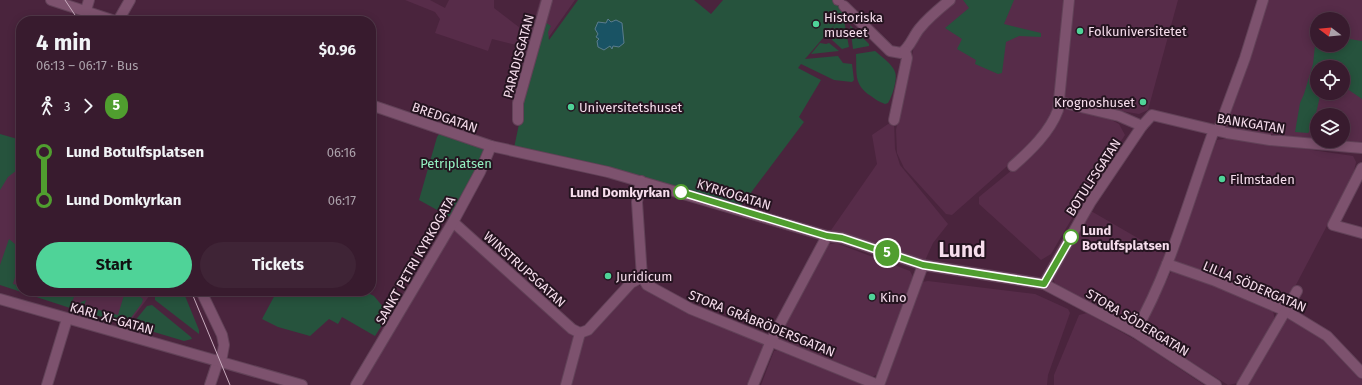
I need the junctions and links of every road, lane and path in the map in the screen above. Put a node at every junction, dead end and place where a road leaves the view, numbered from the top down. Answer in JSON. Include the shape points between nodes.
{"nodes":[{"id":1,"x":51,"y":0,"type":"edge"},
{"id":2,"x":89,"y":0,"type":"edge"},
{"id":3,"x":130,"y":0,"type":"edge"},
{"id":4,"x":547,"y":0,"type":"edge"},
{"id":5,"x":950,"y":0,"type":"edge"},
{"id":6,"x":1069,"y":0,"type":"edge"},
{"id":7,"x":1263,"y":0,"type":"edge"},
{"id":8,"x":841,"y":2,"type":"edge"},
{"id":9,"x":86,"y":10,"type":"junction"},
{"id":10,"x":88,"y":16,"type":"edge"},
{"id":11,"x":102,"y":16,"type":"edge"},
{"id":12,"x":121,"y":16,"type":"edge"},
{"id":13,"x":905,"y":51,"type":"junction"},
{"id":14,"x":1060,"y":102,"type":"junction"},
{"id":15,"x":376,"y":106,"type":"edge"},
{"id":16,"x":518,"y":120,"type":"dead end"},
{"id":17,"x":894,"y":120,"type":"dead end"},
{"id":18,"x":1142,"y":126,"type":"junction"},
{"id":19,"x":1216,"y":131,"type":"junction"},
{"id":20,"x":491,"y":146,"type":"junction"},
{"id":21,"x":1362,"y":148,"type":"edge"},
{"id":22,"x":511,"y":150,"type":"joint"},
{"id":23,"x":1014,"y":166,"type":"dead end"},
{"id":24,"x":1362,"y":168,"type":"edge"},
{"id":25,"x":642,"y":181,"type":"junction"},
{"id":26,"x":453,"y":222,"type":"junction"},
{"id":27,"x":1362,"y":233,"type":"edge"},
{"id":28,"x":827,"y":236,"type":"junction"},
{"id":29,"x":1167,"y":264,"type":"junction"},
{"id":30,"x":923,"y":265,"type":"junction"},
{"id":31,"x":642,"y":277,"type":"junction"},
{"id":32,"x":1044,"y":284,"type":"junction"},
{"id":33,"x":1297,"y":291,"type":"dead end"},
{"id":34,"x":203,"y":296,"type":"edge"},
{"id":35,"x":0,"y":298,"type":"edge"},
{"id":36,"x":1286,"y":311,"type":"junction"},
{"id":37,"x":66,"y":319,"type":"junction"},
{"id":38,"x":1135,"y":332,"type":"junction"},
{"id":39,"x":580,"y":334,"type":"junction"},
{"id":40,"x":771,"y":341,"type":"junction"},
{"id":41,"x":218,"y":361,"type":"junction"},
{"id":42,"x":1362,"y":373,"type":"edge"},
{"id":43,"x":47,"y":385,"type":"edge"},
{"id":44,"x":210,"y":385,"type":"edge"},
{"id":45,"x":302,"y":385,"type":"edge"},
{"id":46,"x":356,"y":385,"type":"edge"},
{"id":47,"x":566,"y":385,"type":"edge"},
{"id":48,"x":753,"y":385,"type":"edge"},
{"id":49,"x":879,"y":385,"type":"edge"},
{"id":50,"x":1216,"y":385,"type":"edge"},
{"id":51,"x":1242,"y":385,"type":"edge"}],
"edges":[{"from":1,"to":9,"type":"street"},
{"from":2,"to":9,"type":"street"},
{"from":3,"to":12,"type":"street"},
{"from":4,"to":16,"type":"street","name":"PARADISGATAN","via":[[518,103]]},
{"from":5,"to":13,"type":"street","via":[[924,24]]},
{"from":6,"to":14,"type":"street"},
{"from":7,"to":19,"type":"street","via":[[1245,58]]},
{"from":8,"to":13,"type":"street","via":[[890,51]]},
{"from":9,"to":10,"type":"street"},
{"from":9,"to":11,"type":"street"},
{"from":13,"to":17,"type":"street","via":[[907,58]]},
{"from":14,"to":18,"type":"street","via":[[1119,116]]},
{"from":14,"to":23,"type":"street","via":[[1049,126]]},
{"from":15,"to":20,"type":"street","name":"BREDGATAN"},
{"from":18,"to":19,"type":"street","name":"BANKGATAN","via":[[1152,115],[1158,115]]},
{"from":18,"to":32,"type":"street","name":"BOTULFSGATAN","via":[[1090,203]]},
{"from":19,"to":21,"type":"street","name":"BANKGATAN","via":[[1270,140]]},
{"from":19,"to":29,"type":"street"},
{"from":20,"to":22,"type":"street","name":"BREDGATAN"},
{"from":20,"to":26,"type":"street","name":"SANKT PETRI KYRKOGATA"},
{"from":22,"to":25,"type":"street","name":"KYRKOGATAN"},
{"from":24,"to":27,"type":"street","via":[[1333,225]]},
{"from":25,"to":28,"type":"street","name":"KYRKOGATAN"},
{"from":25,"to":31,"type":"street","via":[[637,202]]},
{"from":26,"to":39,"type":"street","name":"WINSTRUPSGATAN"},
{"from":26,"to":46,"type":"street","name":"SANKT PETRI KYRKOGATA"},
{"from":28,"to":30,"type":"street","name":"KYRKOGATAN","via":[[842,238]]},
{"from":28,"to":40,"type":"street"},
{"from":29,"to":36,"type":"street","name":"LILLA SÖDERGATAN","via":[[1213,280]]},
{"from":29,"to":38,"type":"street"},
{"from":30,"to":32,"type":"street","name":"STORA SÖDERGATAN"},
{"from":30,"to":49,"type":"street"},
{"from":31,"to":39,"type":"street","via":[[631,283],[588,330]]},
{"from":31,"to":40,"type":"street","name":"STORA GRÅBRÖDERSGATAN","via":[[647,285],[676,302]]},
{"from":32,"to":38,"type":"street","name":"STORA SÖDERGATAN"},
{"from":33,"to":36,"type":"street"},
{"from":34,"to":41,"type":"street","via":[[222,335],[224,346]]},
{"from":35,"to":37,"type":"street","name":"KARL XI-GATAN"},
{"from":36,"to":42,"type":"street","name":"LILLA SÖDERGATAN","via":[[1328,336]]},
{"from":36,"to":51,"type":"street"},
{"from":37,"to":41,"type":"street","name":"KARL XI-GATAN"},
{"from":37,"to":43,"type":"street"},
{"from":38,"to":50,"type":"street","name":"STORA SÖDERGATAN"},
{"from":39,"to":47,"type":"street"},
{"from":40,"to":48,"type":"street"},
{"from":40,"to":49,"type":"street","name":"STORA GRÅBRÖDERSGATAN"},
{"from":41,"to":44,"type":"street"},
{"from":41,"to":45,"type":"street","name":"KARL XI-GATAN"}]}
